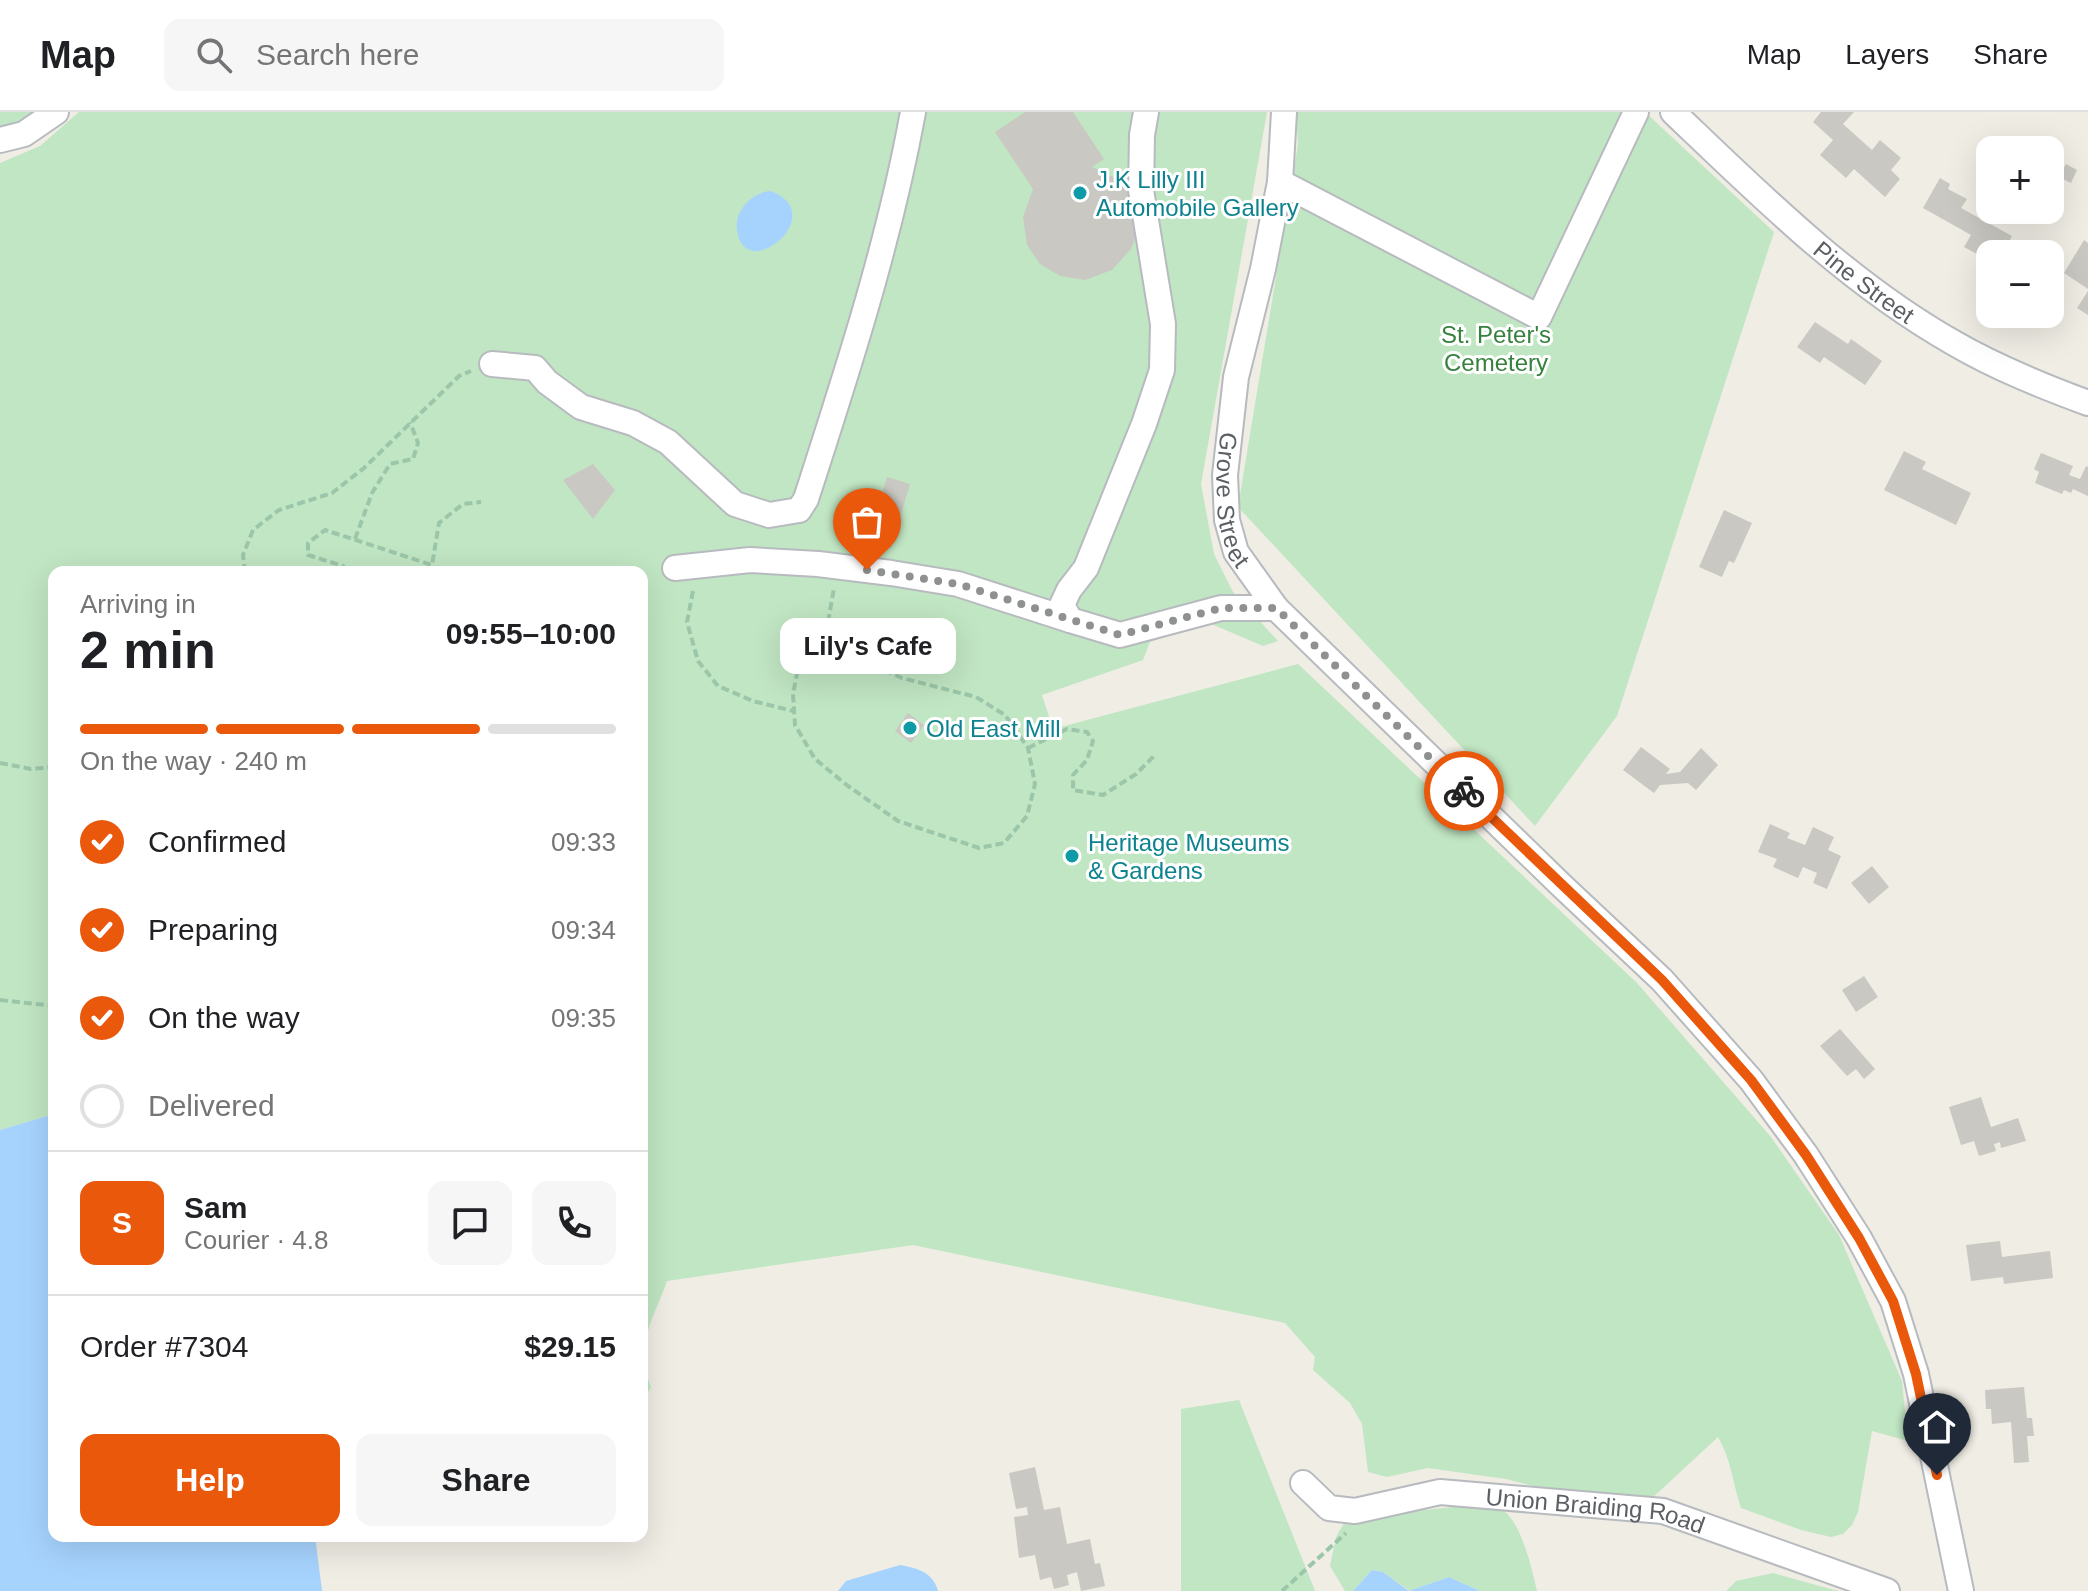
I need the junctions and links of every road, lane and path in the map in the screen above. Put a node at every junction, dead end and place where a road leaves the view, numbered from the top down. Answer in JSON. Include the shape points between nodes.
{"nodes":[{"id":1,"x":56,"y":112,"type":"edge"},
{"id":2,"x":913,"y":112,"type":"edge"},
{"id":3,"x":1146,"y":112,"type":"edge"},
{"id":4,"x":1284,"y":112,"type":"edge"},
{"id":5,"x":1636,"y":112,"type":"edge"},
{"id":6,"x":1673,"y":112,"type":"edge"},
{"id":7,"x":0,"y":140,"type":"edge"},
{"id":8,"x":1280,"y":182,"type":"junction"},
{"id":9,"x":492,"y":364,"type":"joint"},
{"id":10,"x":2088,"y":403,"type":"edge"},
{"id":11,"x":410,"y":422,"type":"junction"},
{"id":12,"x":481,"y":502,"type":"dead end"},
{"id":13,"x":354,"y":540,"type":"junction"},
{"id":14,"x":707,"y":564,"type":"junction"},
{"id":15,"x":818,"y":564,"type":"junction"},
{"id":16,"x":244,"y":566,"type":"edge"},
{"id":17,"x":343,"y":566,"type":"edge"},
{"id":18,"x":675,"y":568,"type":"dead end"},
{"id":19,"x":1276,"y":608,"type":"junction"},
{"id":20,"x":1070,"y":620,"type":"junction"},
{"id":21,"x":828,"y":622,"type":"junction"},
{"id":22,"x":794,"y":711,"type":"junction"},
{"id":23,"x":1028,"y":748,"type":"junction"},
{"id":24,"x":1155,"y":755,"type":"dead end"},
{"id":25,"x":0,"y":763,"type":"edge"},
{"id":26,"x":48,"y":768,"type":"edge"},
{"id":27,"x":0,"y":1000,"type":"edge"},
{"id":28,"x":48,"y":1005,"type":"edge"},
{"id":29,"x":1303,"y":1483,"type":"dead end"},
{"id":30,"x":1378,"y":1506,"type":"junction"},
{"id":31,"x":1282,"y":1591,"type":"edge"},
{"id":32,"x":1887,"y":1591,"type":"edge"},
{"id":33,"x":1961,"y":1591,"type":"edge"}],
"edges":[{"from":1,"to":7,"type":"street","via":[[24,134]]},
{"from":2,"to":9,"type":"street","via":[[859,336],[799,510],[769,515],[735,504],[668,442],[633,423],[581,407],[535,368]]},
{"from":3,"to":20,"type":"street","via":[[1141,190],[1163,324],[1162,370],[1086,568],[1062,605]]},
{"from":4,"to":8,"type":"street","name":"Grove Street"},
{"from":5,"to":8,"type":"street","via":[[1549,323]]},
{"from":6,"to":10,"type":"street","name":"Pine Street","via":[[1816,245],[1895,305],[2002,369]]},
{"from":8,"to":19,"type":"street","name":"Grove Street","via":[[1236,377],[1225,475],[1227,520],[1236,552]]},
{"from":9,"to":11,"type":"path","via":[[459,376]]},
{"from":11,"to":13,"type":"path","via":[[418,443],[413,459],[390,464]]},
{"from":11,"to":16,"type":"path","via":[[332,493],[279,510],[253,530]]},
{"from":12,"to":13,"type":"path","via":[[463,504],[439,523],[432,565]]},
{"from":13,"to":17,"type":"path","via":[[325,530],[308,543],[308,555]]},
{"from":14,"to":15,"type":"street"},
{"from":14,"to":18,"type":"street"},
{"from":14,"to":22,"type":"path","via":[[693,588],[687,622],[698,661],[718,686]]},
{"from":15,"to":20,"type":"street","via":[[958,584]]},
{"from":15,"to":21,"type":"path","via":[[835,583]]},
{"from":19,"to":20,"type":"street","via":[[1221,608],[1120,635]]},
{"from":19,"to":33,"type":"street","name":"Grove Street","via":[[1662,980],[1751,1080],[1806,1155],[1893,1301],[1916,1374]]},
{"from":21,"to":22,"type":"path","via":[[802,648]]},
{"from":21,"to":23,"type":"path","via":[[839,640],[868,663],[902,678],[976,697],[1005,715]]},
{"from":22,"to":23,"type":"path","via":[[795,725],[815,759],[848,786],[898,821],[979,848],[1004,843],[1027,816],[1035,784]]},
{"from":23,"to":24,"type":"path","via":[[1067,729],[1087,732],[1093,741],[1087,760],[1073,775],[1073,790],[1103,795]]},
{"from":25,"to":26,"type":"path"},
{"from":27,"to":28,"type":"path"},
{"from":29,"to":30,"type":"street","name":"Union Braiding Road","via":[[1329,1508],[1355,1511]]},
{"from":30,"to":31,"type":"path"},
{"from":30,"to":32,"type":"street","name":"Union Braiding Road","via":[[1440,1492],[1663,1511]]}]}
